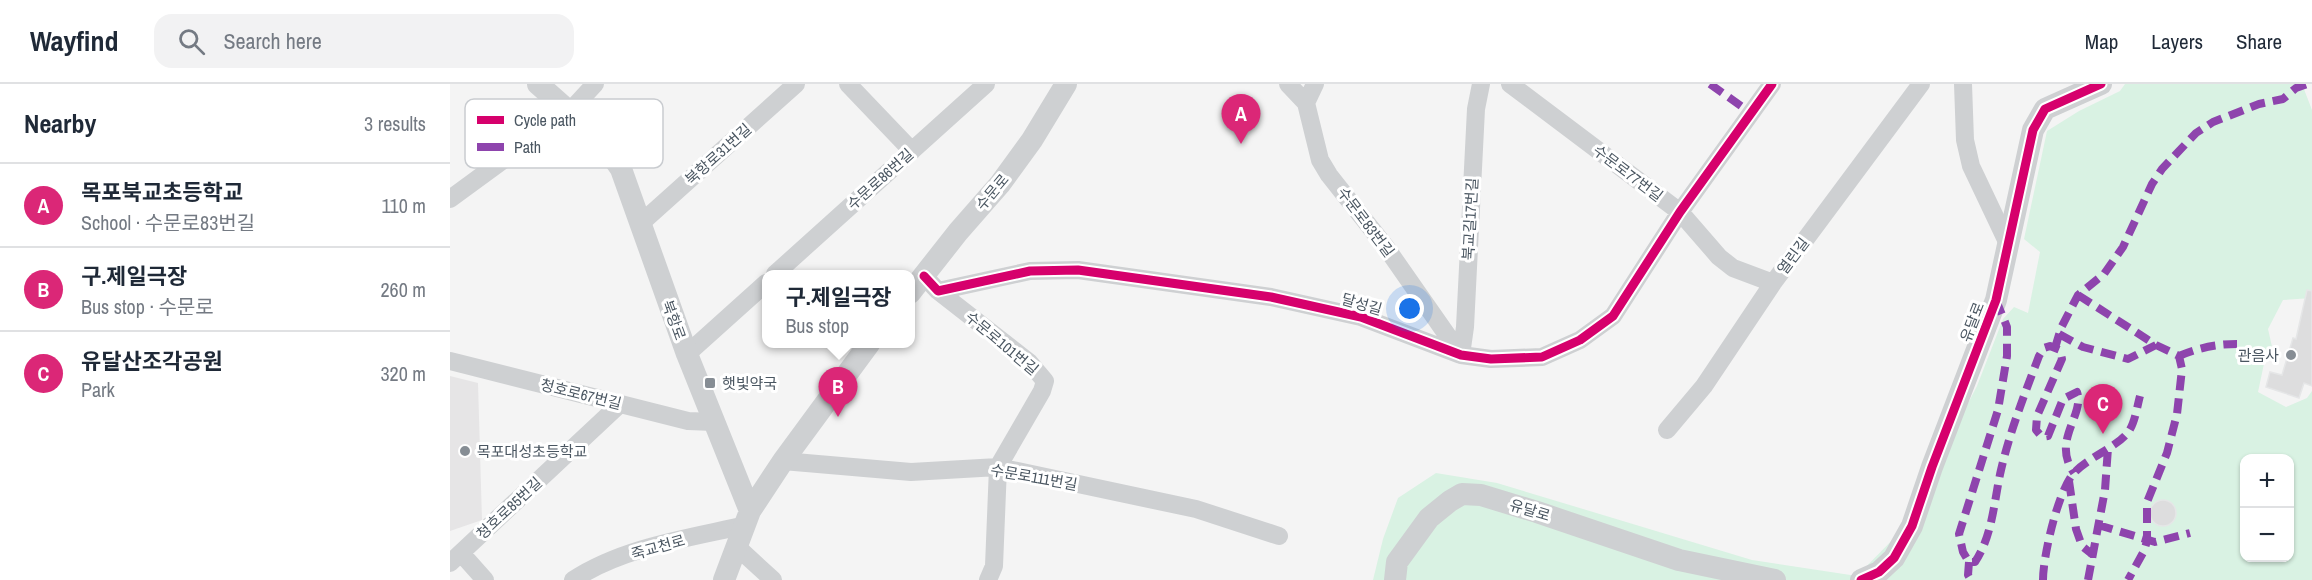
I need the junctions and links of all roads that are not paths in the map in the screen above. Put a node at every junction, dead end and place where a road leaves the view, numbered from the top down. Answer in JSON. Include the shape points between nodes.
{"nodes":[{"id":1,"x":538,"y":84,"type":"edge"},
{"id":2,"x":595,"y":84,"type":"edge"},
{"id":3,"x":796,"y":84,"type":"edge"},
{"id":4,"x":848,"y":84,"type":"edge"},
{"id":5,"x":986,"y":84,"type":"edge"},
{"id":6,"x":1066,"y":84,"type":"edge"},
{"id":7,"x":1288,"y":84,"type":"edge"},
{"id":8,"x":1315,"y":84,"type":"edge"},
{"id":9,"x":1510,"y":84,"type":"edge"},
{"id":10,"x":1772,"y":84,"type":"edge"},
{"id":11,"x":1921,"y":84,"type":"edge"},
{"id":12,"x":1962,"y":84,"type":"edge"},
{"id":13,"x":2101,"y":84,"type":"edge"},
{"id":14,"x":1480,"y":85,"type":"edge"},
{"id":15,"x":556,"y":99,"type":"edge"},
{"id":16,"x":581,"y":99,"type":"edge"},
{"id":17,"x":1306,"y":103,"type":"junction"},
{"id":18,"x":912,"y":151,"type":"junction"},
{"id":19,"x":492,"y":168,"type":"edge"},
{"id":20,"x":620,"y":168,"type":"edge"},
{"id":21,"x":450,"y":199,"type":"edge"},
{"id":22,"x":1680,"y":212,"type":"junction"},
{"id":23,"x":640,"y":224,"type":"junction"},
{"id":24,"x":2008,"y":244,"type":"junction"},
{"id":25,"x":779,"y":270,"type":"edge"},
{"id":26,"x":1773,"y":283,"type":"junction"},
{"id":27,"x":762,"y":287,"type":"edge"},
{"id":28,"x":924,"y":287,"type":"edge"},
{"id":29,"x":866,"y":348,"type":"edge"},
{"id":30,"x":687,"y":354,"type":"junction"},
{"id":31,"x":1461,"y":355,"type":"junction"},
{"id":32,"x":450,"y":361,"type":"edge"},
{"id":33,"x":620,"y":404,"type":"junction"},
{"id":34,"x":714,"y":422,"type":"junction"},
{"id":35,"x":1667,"y":430,"type":"dead end"},
{"id":36,"x":783,"y":461,"type":"junction"},
{"id":37,"x":998,"y":467,"type":"junction"},
{"id":38,"x":748,"y":518,"type":"junction"},
{"id":39,"x":1279,"y":536,"type":"dead end"},
{"id":40,"x":736,"y":546,"type":"junction"},
{"id":41,"x":455,"y":558,"type":"edge"},
{"id":42,"x":485,"y":580,"type":"edge"},
{"id":43,"x":573,"y":580,"type":"edge"},
{"id":44,"x":724,"y":580,"type":"edge"},
{"id":45,"x":773,"y":580,"type":"edge"},
{"id":46,"x":988,"y":580,"type":"edge"},
{"id":47,"x":1395,"y":580,"type":"edge"},
{"id":48,"x":1775,"y":580,"type":"edge"},
{"id":49,"x":1861,"y":580,"type":"edge"}],
"edges":[{"from":1,"to":15,"type":"street","name":"북항로"},
{"from":2,"to":16,"type":"street"},
{"from":3,"to":23,"type":"street","name":"북항로31번길"},
{"from":4,"to":18,"type":"street"},
{"from":5,"to":18,"type":"street","name":"수문로86번길"},
{"from":6,"to":28,"type":"street","name":"수문로","via":[[1032,140],[958,232]]},
{"from":7,"to":17,"type":"street","name":"수문로83번길"},
{"from":8,"to":17,"type":"street"},
{"from":9,"to":22,"type":"street","name":"수문로77번길"},
{"from":10,"to":22,"type":"street","name":"달성길"},
{"from":11,"to":26,"type":"street","name":"열린길"},
{"from":12,"to":24,"type":"street","via":[[1965,140],[1971,166]]},
{"from":13,"to":24,"type":"street","name":"유달로","via":[[2046,109],[2033,130]]},
{"from":14,"to":31,"type":"street","name":"북교길17번길"},
{"from":17,"to":31,"type":"street","name":"수문로83번길","via":[[1320,160]]},
{"from":18,"to":25,"type":"street","name":"수문로86번길"},
{"from":19,"to":21,"type":"street"},
{"from":20,"to":23,"type":"street","name":"북항로"},
{"from":22,"to":26,"type":"street","name":"수문로77번길","via":[[1733,268]]},
{"from":22,"to":31,"type":"street","name":"달성길","via":[[1613,316],[1580,340],[1542,357],[1491,359]]},
{"from":23,"to":30,"type":"street","name":"북항로"},
{"from":24,"to":49,"type":"street","name":"유달로","via":[[1996,300],[1912,526],[1894,558],[1879,572]]},
{"from":26,"to":35,"type":"street","name":"열린길","via":[[1722,361]]},
{"from":27,"to":30,"type":"street"},
{"from":28,"to":31,"type":"street","name":"달성길","via":[[1030,271],[1078,270],[1271,297],[1360,317]]},
{"from":28,"to":37,"type":"street","name":"수문로101번길","via":[[1029,362],[1045,381]]},
{"from":29,"to":36,"type":"street"},
{"from":30,"to":34,"type":"street","name":"북항로"},
{"from":32,"to":33,"type":"street","name":"청호로67번길"},
{"from":33,"to":34,"type":"street","name":"청호로67번길","via":[[688,421]]},
{"from":33,"to":41,"type":"street","name":"청호로85번길"},
{"from":34,"to":38,"type":"street","name":"북항로"},
{"from":36,"to":37,"type":"street","name":"수문로111번길","via":[[911,472]]},
{"from":36,"to":38,"type":"street"},
{"from":37,"to":39,"type":"street","name":"수문로111번길","via":[[1196,509]]},
{"from":37,"to":46,"type":"street","via":[[994,566]]},
{"from":38,"to":40,"type":"street"},
{"from":38,"to":43,"type":"street","name":"죽교천로","via":[[643,549]]},
{"from":40,"to":44,"type":"street"},
{"from":40,"to":45,"type":"street"},
{"from":41,"to":42,"type":"street"},
{"from":47,"to":48,"type":"street","name":"유달로","via":[[1397,562],[1429,518],[1462,494],[1526,508],[1679,560]]}]}
